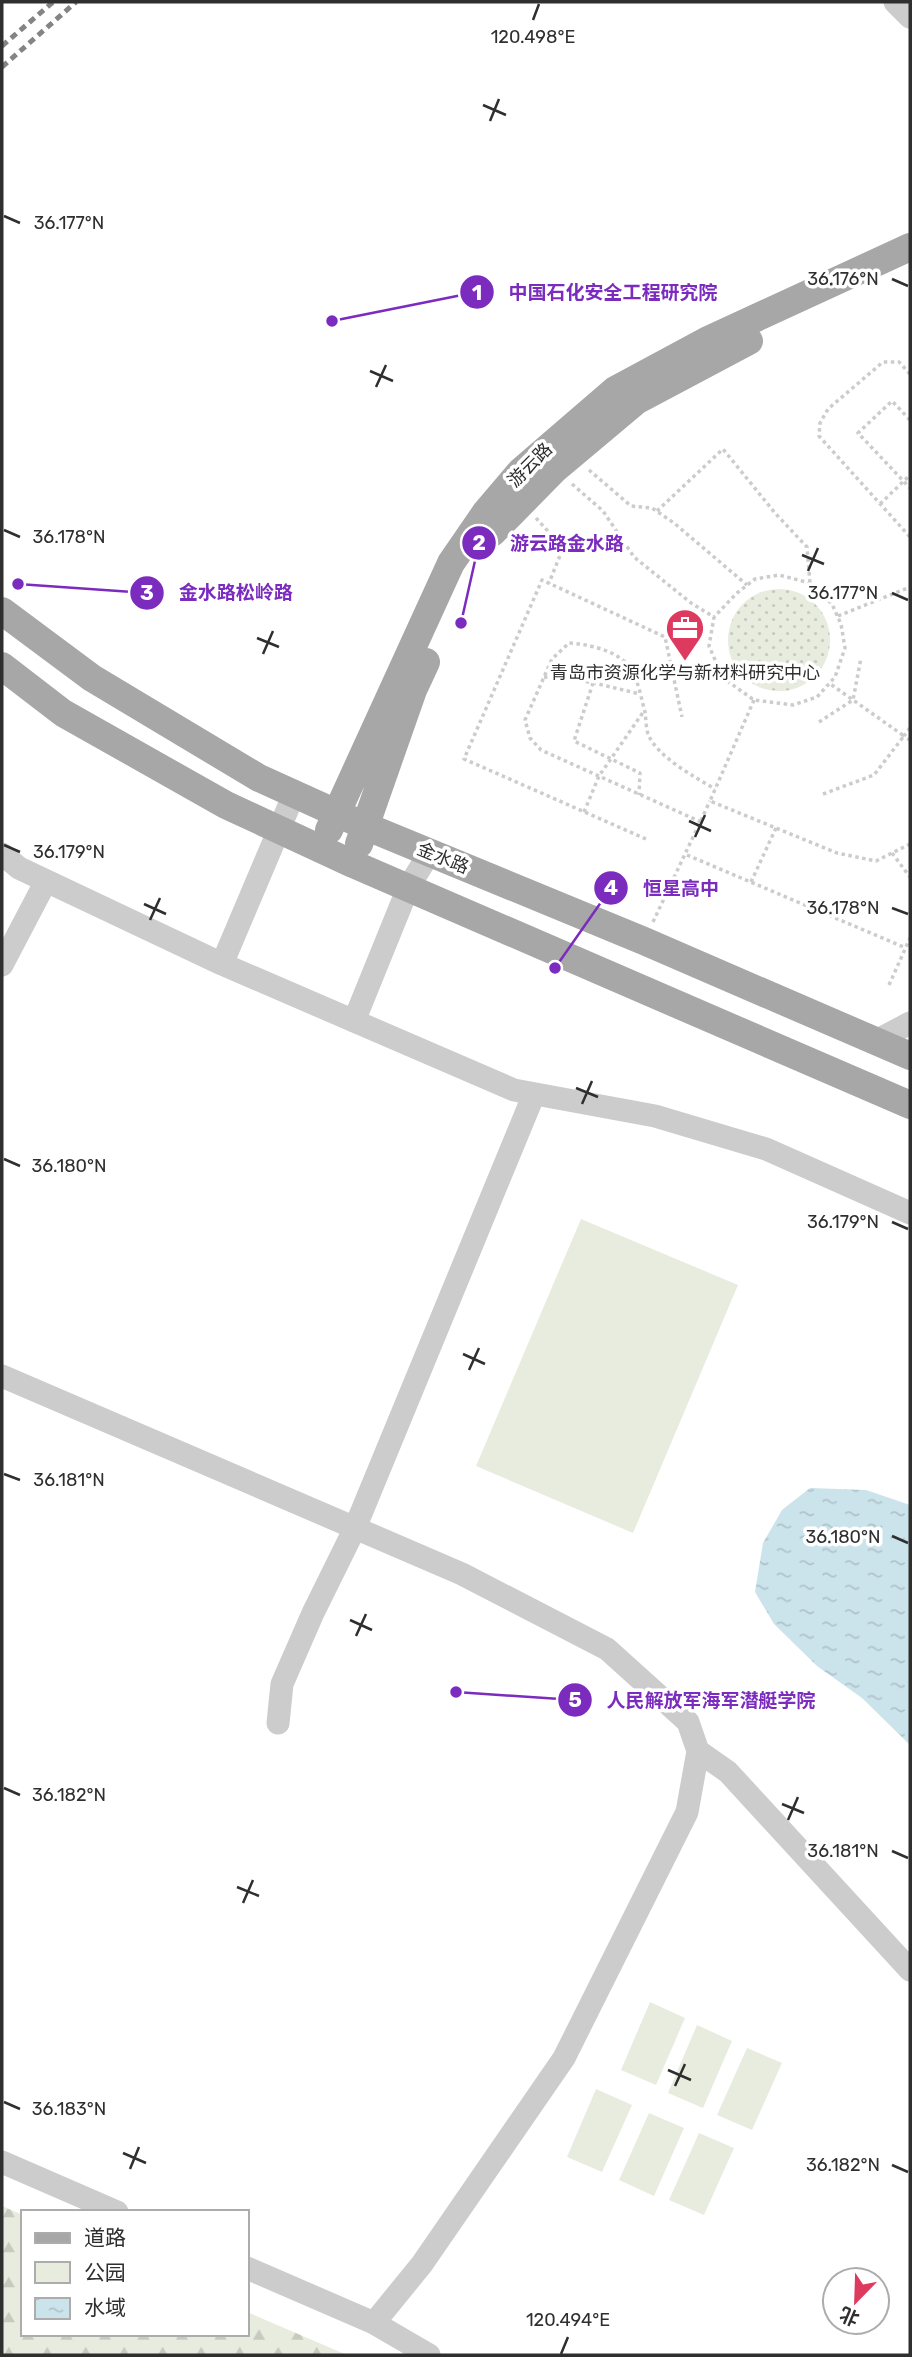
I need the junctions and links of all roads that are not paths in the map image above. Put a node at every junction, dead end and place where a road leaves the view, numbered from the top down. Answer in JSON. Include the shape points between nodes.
{"nodes":[{"id":1,"x":895,"y":2,"type":"edge"},
{"id":2,"x":910,"y":17,"type":"edge"},
{"id":3,"x":910,"y":247,"type":"edge"},
{"id":4,"x":910,"y":263,"type":"edge"},
{"id":5,"x":2,"y":611,"type":"edge"},
{"id":6,"x":2,"y":666,"type":"edge"},
{"id":7,"x":294,"y":794,"type":"junction"},
{"id":8,"x":336,"y":813,"type":"junction"},
{"id":9,"x":365,"y":826,"type":"junction"},
{"id":10,"x":278,"y":830,"type":"junction"},
{"id":11,"x":320,"y":849,"type":"junction"},
{"id":12,"x":430,"y":852,"type":"junction"},
{"id":13,"x":2,"y":854,"type":"edge"},
{"id":14,"x":352,"y":864,"type":"junction"},
{"id":15,"x":46,"y":881,"type":"junction"},
{"id":16,"x":408,"y":888,"type":"junction"},
{"id":17,"x":222,"y":964,"type":"junction"},
{"id":18,"x":2,"y":965,"type":"edge"},
{"id":19,"x":354,"y":1021,"type":"junction"},
{"id":20,"x":910,"y":1023,"type":"edge"},
{"id":21,"x":876,"y":1041,"type":"junction"},
{"id":22,"x":910,"y":1056,"type":"edge"},
{"id":23,"x":534,"y":1094,"type":"junction"},
{"id":24,"x":910,"y":1105,"type":"edge"},
{"id":25,"x":910,"y":1213,"type":"edge"},
{"id":26,"x":2,"y":1376,"type":"edge"},
{"id":27,"x":355,"y":1528,"type":"junction"},
{"id":28,"x":278,"y":1723,"type":"dead end"},
{"id":29,"x":698,"y":1751,"type":"junction"},
{"id":30,"x":910,"y":1970,"type":"edge"},
{"id":31,"x":2,"y":2162,"type":"edge"},
{"id":32,"x":112,"y":2210,"type":"edge"},
{"id":33,"x":248,"y":2268,"type":"edge"},
{"id":34,"x":373,"y":2323,"type":"junction"},
{"id":35,"x":429,"y":2355,"type":"edge"}],
"edges":[{"from":1,"to":2,"type":"street"},
{"from":3,"to":8,"type":"main road","name":"游云路","via":[[706,341],[615,390],[521,471],[451,563]]},
{"from":4,"to":9,"type":"main road","name":"游云路","via":[[636,401],[521,502],[470,566],[413,690]]},
{"from":5,"to":7,"type":"main road","name":"金水路","via":[[92,678],[259,778]]},
{"from":6,"to":10,"type":"main road","via":[[63,713]]},
{"from":7,"to":8,"type":"main road","name":"金水路"},
{"from":7,"to":10,"type":"street"},
{"from":8,"to":9,"type":"main road","name":"金水路"},
{"from":8,"to":11,"type":"main road","name":"游云路"},
{"from":9,"to":12,"type":"main road","name":"金水路"},
{"from":9,"to":14,"type":"main road","name":"游云路"},
{"from":10,"to":11,"type":"main road"},
{"from":10,"to":17,"type":"street"},
{"from":11,"to":14,"type":"main road"},
{"from":12,"to":16,"type":"street"},
{"from":12,"to":21,"type":"main road","name":"金水路"},
{"from":13,"to":15,"type":"street"},
{"from":14,"to":16,"type":"main road"},
{"from":15,"to":17,"type":"street"},
{"from":15,"to":18,"type":"street"},
{"from":16,"to":19,"type":"street"},
{"from":16,"to":24,"type":"main road"},
{"from":17,"to":19,"type":"street"},
{"from":19,"to":23,"type":"street","via":[[514,1090]]},
{"from":20,"to":21,"type":"street"},
{"from":21,"to":22,"type":"main road","name":"金水路"},
{"from":23,"to":25,"type":"street","via":[[655,1116],[766,1149]]},
{"from":23,"to":27,"type":"street"},
{"from":26,"to":27,"type":"street"},
{"from":27,"to":28,"type":"street","via":[[282,1684]]},
{"from":27,"to":29,"type":"street","via":[[462,1574],[607,1649],[688,1722]]},
{"from":29,"to":30,"type":"street","via":[[728,1772]]},
{"from":29,"to":34,"type":"street","via":[[687,1812],[564,2059],[422,2264]]},
{"from":31,"to":32,"type":"street"},
{"from":33,"to":34,"type":"street"},
{"from":34,"to":35,"type":"street"}]}
